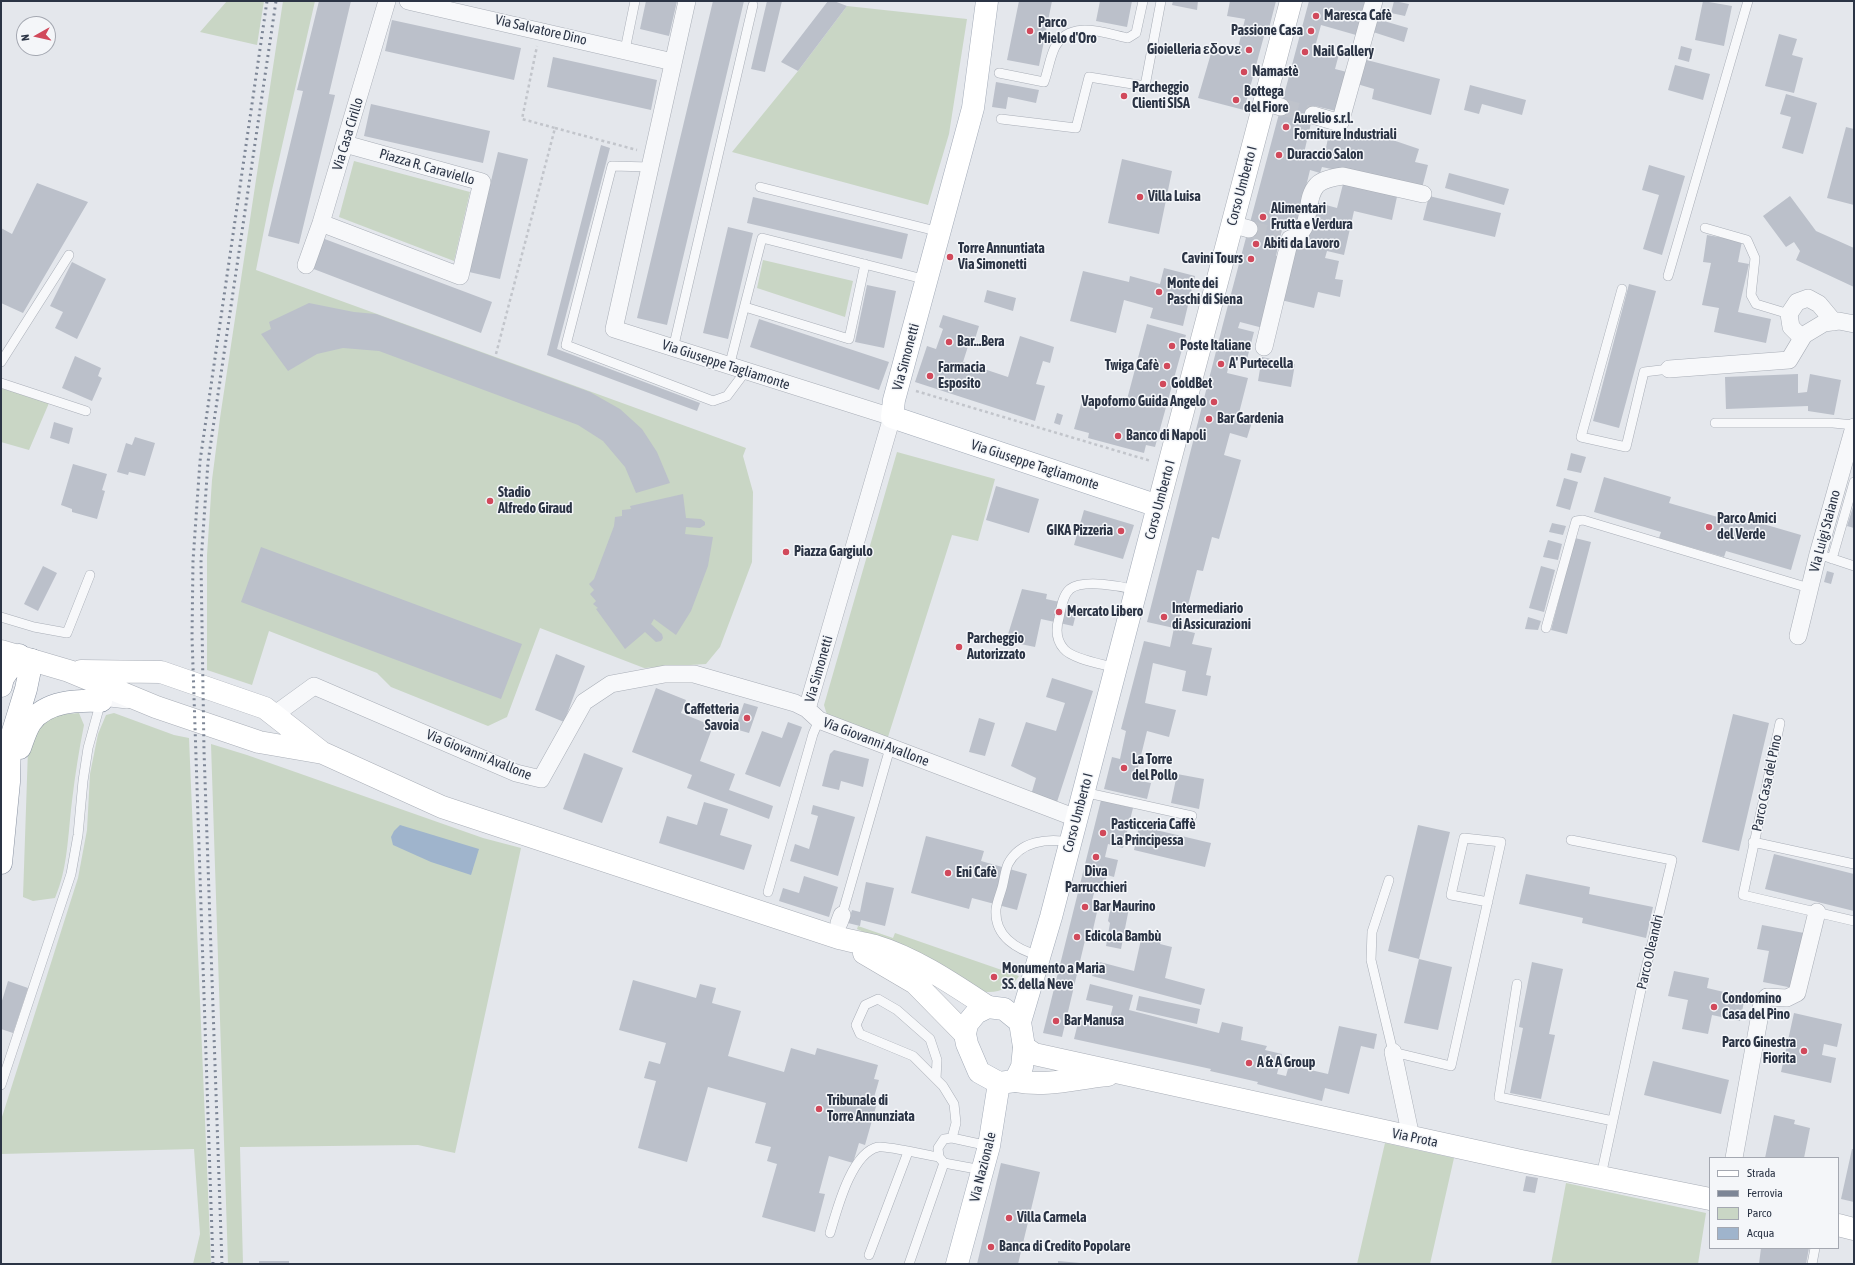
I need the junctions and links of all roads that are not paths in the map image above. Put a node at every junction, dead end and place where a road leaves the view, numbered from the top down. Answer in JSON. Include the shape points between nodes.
{"nodes":[{"id":1,"x":387,"y":1,"type":"edge"},
{"id":2,"x":408,"y":1,"type":"edge"},
{"id":3,"x":636,"y":1,"type":"edge"},
{"id":4,"x":688,"y":1,"type":"edge"},
{"id":5,"x":987,"y":1,"type":"edge"},
{"id":6,"x":1143,"y":1,"type":"edge"},
{"id":7,"x":1161,"y":1,"type":"edge"},
{"id":8,"x":1291,"y":1,"type":"edge"},
{"id":9,"x":1374,"y":1,"type":"edge"},
{"id":10,"x":1748,"y":1,"type":"edge"},
{"id":11,"x":754,"y":5,"type":"dead end"},
{"id":12,"x":464,"y":7,"type":"edge"},
{"id":13,"x":625,"y":50,"type":"junction"},
{"id":14,"x":673,"y":62,"type":"junction"},
{"id":15,"x":999,"y":73,"type":"dead end"},
{"id":16,"x":1313,"y":116,"type":"tunnel mouth"},
{"id":17,"x":1001,"y":119,"type":"dead end"},
{"id":18,"x":345,"y":144,"type":"junction"},
{"id":19,"x":651,"y":160,"type":"junction"},
{"id":20,"x":760,"y":187,"type":"dead end"},
{"id":21,"x":1423,"y":194,"type":"dead end"},
{"id":22,"x":321,"y":223,"type":"junction"},
{"id":23,"x":1705,"y":228,"type":"dead end"},
{"id":24,"x":940,"y":232,"type":"junction"},
{"id":25,"x":69,"y":255,"type":"dead end"},
{"id":26,"x":865,"y":264,"type":"junction"},
{"id":27,"x":306,"y":265,"type":"dead end"},
{"id":28,"x":1668,"y":276,"type":"dead end"},
{"id":29,"x":927,"y":280,"type":"junction"},
{"id":30,"x":1622,"y":289,"type":"dead end"},
{"id":31,"x":745,"y":307,"type":"junction"},
{"id":32,"x":1789,"y":314,"type":"junction"},
{"id":33,"x":1834,"y":322,"type":"junction"},
{"id":34,"x":1854,"y":324,"type":"edge"},
{"id":35,"x":1802,"y":338,"type":"junction"},
{"id":36,"x":1264,"y":347,"type":"dead end"},
{"id":37,"x":673,"y":348,"type":"junction"},
{"id":38,"x":1,"y":362,"type":"edge"},
{"id":39,"x":737,"y":369,"type":"junction"},
{"id":40,"x":1669,"y":369,"type":"joint"},
{"id":41,"x":1,"y":383,"type":"edge"},
{"id":42,"x":86,"y":411,"type":"dead end"},
{"id":43,"x":892,"y":417,"type":"junction"},
{"id":44,"x":1715,"y":423,"type":"dead end"},
{"id":45,"x":1854,"y":426,"type":"edge"},
{"id":46,"x":1854,"y":482,"type":"edge"},
{"id":47,"x":1158,"y":506,"type":"junction"},
{"id":48,"x":1825,"y":556,"type":"junction"},
{"id":49,"x":1854,"y":566,"type":"edge"},
{"id":50,"x":90,"y":575,"type":"dead end"},
{"id":51,"x":1809,"y":588,"type":"junction"},
{"id":52,"x":1136,"y":590,"type":"junction"},
{"id":53,"x":1,"y":617,"type":"edge"},
{"id":54,"x":1546,"y":628,"type":"dead end"},
{"id":55,"x":1798,"y":636,"type":"dead end"},
{"id":56,"x":17,"y":655,"type":"edge"},
{"id":57,"x":1116,"y":668,"type":"junction"},
{"id":58,"x":69,"y":671,"type":"junction"},
{"id":59,"x":1,"y":686,"type":"edge"},
{"id":60,"x":101,"y":701,"type":"junction"},
{"id":61,"x":156,"y":707,"type":"junction"},
{"id":62,"x":813,"y":714,"type":"junction"},
{"id":63,"x":274,"y":715,"type":"junction"},
{"id":64,"x":1780,"y":723,"type":"dead end"},
{"id":65,"x":890,"y":748,"type":"junction"},
{"id":66,"x":323,"y":753,"type":"junction"},
{"id":67,"x":9,"y":782,"type":"junction"},
{"id":68,"x":1083,"y":792,"type":"junction"},
{"id":69,"x":1192,"y":816,"type":"dead end"},
{"id":70,"x":1076,"y":818,"type":"junction"},
{"id":71,"x":1571,"y":840,"type":"dead end"},
{"id":72,"x":1070,"y":842,"type":"junction"},
{"id":73,"x":1753,"y":842,"type":"junction"},
{"id":74,"x":1,"y":862,"type":"edge"},
{"id":75,"x":1854,"y":864,"type":"edge"},
{"id":76,"x":1389,"y":880,"type":"dead end"},
{"id":77,"x":768,"y":892,"type":"dead end"},
{"id":78,"x":1488,"y":902,"type":"junction"},
{"id":79,"x":1817,"y":912,"type":"junction"},
{"id":80,"x":1854,"y":921,"type":"edge"},
{"id":81,"x":840,"y":925,"type":"junction"},
{"id":82,"x":1036,"y":965,"type":"junction"},
{"id":83,"x":1516,"y":984,"type":"dead end"},
{"id":84,"x":1004,"y":1013,"type":"junction"},
{"id":85,"x":965,"y":1034,"type":"junction"},
{"id":86,"x":1024,"y":1047,"type":"junction"},
{"id":87,"x":1393,"y":1052,"type":"junction"},
{"id":88,"x":1121,"y":1074,"type":"junction"},
{"id":89,"x":936,"y":1079,"type":"junction"},
{"id":90,"x":1007,"y":1082,"type":"junction"},
{"id":91,"x":1,"y":1085,"type":"edge"},
{"id":92,"x":1613,"y":1121,"type":"junction"},
{"id":93,"x":1411,"y":1137,"type":"junction"},
{"id":94,"x":952,"y":1138,"type":"junction"},
{"id":95,"x":989,"y":1146,"type":"junction"},
{"id":96,"x":908,"y":1152,"type":"junction"},
{"id":97,"x":1734,"y":1157,"type":"edge"},
{"id":98,"x":942,"y":1160,"type":"junction"},
{"id":99,"x":982,"y":1170,"type":"junction"},
{"id":100,"x":1600,"y":1176,"type":"junction"},
{"id":101,"x":1709,"y":1199,"type":"edge"},
{"id":102,"x":1839,"y":1225,"type":"edge"},
{"id":103,"x":1854,"y":1229,"type":"edge"},
{"id":104,"x":830,"y":1233,"type":"dead end"},
{"id":105,"x":1815,"y":1249,"type":"edge"},
{"id":106,"x":869,"y":1255,"type":"dead end"},
{"id":107,"x":909,"y":1264,"type":"edge"},
{"id":108,"x":958,"y":1264,"type":"edge"},
{"id":109,"x":1812,"y":1264,"type":"edge"}],
"edges":[{"from":1,"to":18,"type":"street","name":"Via Casa Cirillo"},
{"from":2,"to":12,"type":"street","name":"Via Salvatore Dino"},
{"from":3,"to":13,"type":"lane"},
{"from":4,"to":14,"type":"street","name":"Via Giuseppe Tagliamonte"},
{"from":5,"to":24,"type":"main road","name":"Via Simonetti","via":[[973,108]]},
{"from":6,"to":15,"type":"lane","via":[[1136,33],[1128,38],[1087,29],[1075,30],[1063,36],[1055,47],[1044,82]]},
{"from":7,"to":17,"type":"lane","via":[[1144,86],[1089,77],[1076,128]]},
{"from":8,"to":47,"type":"main road","name":"Corso Umberto I","via":[[1273,104]]},
{"from":9,"to":16,"type":"street","via":[[1340,123]]},
{"from":10,"to":28,"type":"lane"},
{"from":11,"to":37,"type":"lane"},
{"from":12,"to":13,"type":"street","name":"Via Salvatore Dino","via":[[540,30]]},
{"from":13,"to":14,"type":"street","name":"Via Salvatore Dino"},
{"from":14,"to":19,"type":"street","name":"Via Giuseppe Tagliamonte"},
{"from":18,"to":22,"type":"street","name":"Via Casa Cirillo"},
{"from":18,"to":22,"type":"street","name":"Piazza R. Caraviello","via":[[482,182],[460,276]]},
{"from":19,"to":37,"type":"street","name":"Via Giuseppe Tagliamonte","via":[[614,329]]},
{"from":19,"to":39,"type":"lane","via":[[612,166],[566,345],[713,401],[727,396]]},
{"from":20,"to":24,"type":"lane"},
{"from":21,"to":36,"type":"street","via":[[1344,176],[1318,184],[1313,191],[1303,231],[1298,237],[1285,238]]},
{"from":22,"to":27,"type":"street","name":"Via Casa Cirillo"},
{"from":23,"to":32,"type":"lane","via":[[1747,240],[1755,258],[1751,294],[1756,304]]},
{"from":24,"to":29,"type":"main road","name":"Via Simonetti"},
{"from":25,"to":38,"type":"lane"},
{"from":26,"to":29,"type":"lane"},
{"from":26,"to":31,"type":"lane","via":[[762,238]]},
{"from":26,"to":31,"type":"lane","via":[[848,339]]},
{"from":29,"to":43,"type":"main road","name":"Via Simonetti","via":[[894,400]]},
{"from":30,"to":40,"type":"lane","via":[[1581,436],[1626,448],[1644,372]]},
{"from":31,"to":39,"type":"lane"},
{"from":32,"to":33,"type":"street","via":[[1797,302],[1808,298],[1819,304]]},
{"from":32,"to":35,"type":"street","via":[[1791,327]]},
{"from":33,"to":34,"type":"street"},
{"from":33,"to":35,"type":"street","via":[[1824,323]]},
{"from":35,"to":40,"type":"street","via":[[1789,360]]},
{"from":37,"to":39,"type":"street","name":"Via Giuseppe Tagliamonte"},
{"from":39,"to":43,"type":"street","name":"Via Giuseppe Tagliamonte"},
{"from":41,"to":42,"type":"lane"},
{"from":43,"to":47,"type":"main road","name":"Via Giuseppe Tagliamonte"},
{"from":43,"to":62,"type":"street","name":"Via Simonetti"},
{"from":44,"to":45,"type":"lane","via":[[1833,423]]},
{"from":45,"to":48,"type":"street","name":"Via Luigi Staiano"},
{"from":46,"to":48,"type":"lane"},
{"from":47,"to":52,"type":"main road","name":"Corso Umberto I"},
{"from":48,"to":49,"type":"lane"},
{"from":48,"to":51,"type":"street","name":"Via Luigi Staiano"},
{"from":50,"to":53,"type":"lane","via":[[67,633]]},
{"from":51,"to":54,"type":"lane","via":[[1583,520],[1576,521]]},
{"from":51,"to":55,"type":"street","name":"Via Luigi Staiano"},
{"from":52,"to":57,"type":"main road","name":"Corso Umberto I"},
{"from":52,"to":57,"type":"lane","via":[[1123,586],[1082,584],[1070,589],[1064,598],[1056,628],[1057,637],[1064,650],[1074,656]]},
{"from":56,"to":58,"type":"main road"},
{"from":56,"to":59,"type":"main road"},
{"from":56,"to":67,"type":"main road","via":[[26,689],[10,741]]},
{"from":57,"to":68,"type":"main road","name":"Corso Umberto I"},
{"from":58,"to":61,"type":"main road"},
{"from":58,"to":63,"type":"main road","via":[[161,672],[265,708]]},
{"from":60,"to":61,"type":"lane"},
{"from":60,"to":67,"type":"main road","via":[[71,701],[40,712],[30,722]]},
{"from":60,"to":91,"type":"lane","via":[[88,748],[71,874]]},
{"from":61,"to":66,"type":"main road","via":[[259,742]]},
{"from":62,"to":63,"type":"street","name":"Via Giovanni Avallone","via":[[721,680],[694,674],[665,674],[611,684],[584,702],[541,779],[516,773],[314,686]]},
{"from":62,"to":65,"type":"street","name":"Via Giovanni Avallone"},
{"from":62,"to":77,"type":"lane","via":[[813,734]]},
{"from":63,"to":66,"type":"main road"},
{"from":64,"to":73,"type":"lane","name":"Parco Casa del Pino"},
{"from":65,"to":70,"type":"street","name":"Via Giovanni Avallone"},
{"from":65,"to":81,"type":"lane"},
{"from":66,"to":81,"type":"main road","via":[[442,807]]},
{"from":67,"to":74,"type":"main road"},
{"from":68,"to":69,"type":"lane"},
{"from":68,"to":70,"type":"main road","name":"Corso Umberto I"},
{"from":70,"to":72,"type":"main road","name":"Corso Umberto I"},
{"from":71,"to":92,"type":"lane","name":"Parco Oleandri","via":[[1672,860]]},
{"from":72,"to":82,"type":"main road","name":"Corso Umberto I"},
{"from":72,"to":82,"type":"lane","via":[[1046,840],[1030,844],[1016,853],[1008,865],[996,909],[997,920],[1002,933]]},
{"from":73,"to":75,"type":"lane","name":"Parco Casa del Pino"},
{"from":73,"to":79,"type":"lane","name":"Parco Casa del Pino","via":[[1743,895]]},
{"from":76,"to":87,"type":"lane","via":[[1372,932],[1371,960]]},
{"from":78,"to":78,"type":"lane","via":[[1502,842],[1464,838],[1451,895]]},
{"from":78,"to":87,"type":"lane","via":[[1450,1066]]},
{"from":79,"to":80,"type":"lane","name":"Parco Casa del Pino"},
{"from":79,"to":97,"type":"street","via":[[1797,993],[1787,998],[1766,998],[1762,1003]]},
{"from":81,"to":84,"type":"main road"},
{"from":81,"to":85,"type":"main road","via":[[915,983]]},
{"from":82,"to":84,"type":"main road","name":"Corso Umberto I"},
{"from":83,"to":92,"type":"lane","via":[[1499,1097]]},
{"from":84,"to":85,"type":"main road","via":[[976,1013],[967,1024]]},
{"from":84,"to":86,"type":"main road","name":"Corso Umberto I"},
{"from":85,"to":90,"type":"main road","via":[[979,1072]]},
{"from":86,"to":88,"type":"main road","name":"Via Prota","via":[[1034,1054]]},
{"from":86,"to":90,"type":"main road","name":"Corso Umberto I","via":[[1022,1067]]},
{"from":87,"to":93,"type":"street"},
{"from":88,"to":90,"type":"main road","via":[[1051,1084]]},
{"from":88,"to":93,"type":"main road","name":"Via Prota"},
{"from":89,"to":89,"type":"lane","via":[[913,1056],[860,1034],[856,1025],[865,1005],[878,998],[897,1010],[930,1039],[937,1060]]},
{"from":89,"to":94,"type":"lane","via":[[954,1104],[956,1123]]},
{"from":90,"to":95,"type":"main road","name":"Via Nazionale"},
{"from":92,"to":100,"type":"lane","name":"Parco Oleandri"},
{"from":93,"to":100,"type":"main road","name":"Via Prota"},
{"from":94,"to":95,"type":"lane"},
{"from":94,"to":98,"type":"lane","via":[[944,1138],[938,1148]]},
{"from":95,"to":99,"type":"main road","name":"Via Nazionale"},
{"from":96,"to":98,"type":"lane"},
{"from":96,"to":104,"type":"lane","via":[[879,1147],[866,1153],[848,1178]]},
{"from":96,"to":106,"type":"lane"},
{"from":98,"to":99,"type":"lane"},
{"from":98,"to":107,"type":"lane"},
{"from":99,"to":108,"type":"main road","name":"Via Nazionale"},
{"from":100,"to":101,"type":"main road","name":"Via Prota"},
{"from":102,"to":103,"type":"main road"},
{"from":105,"to":109,"type":"lane"}]}
